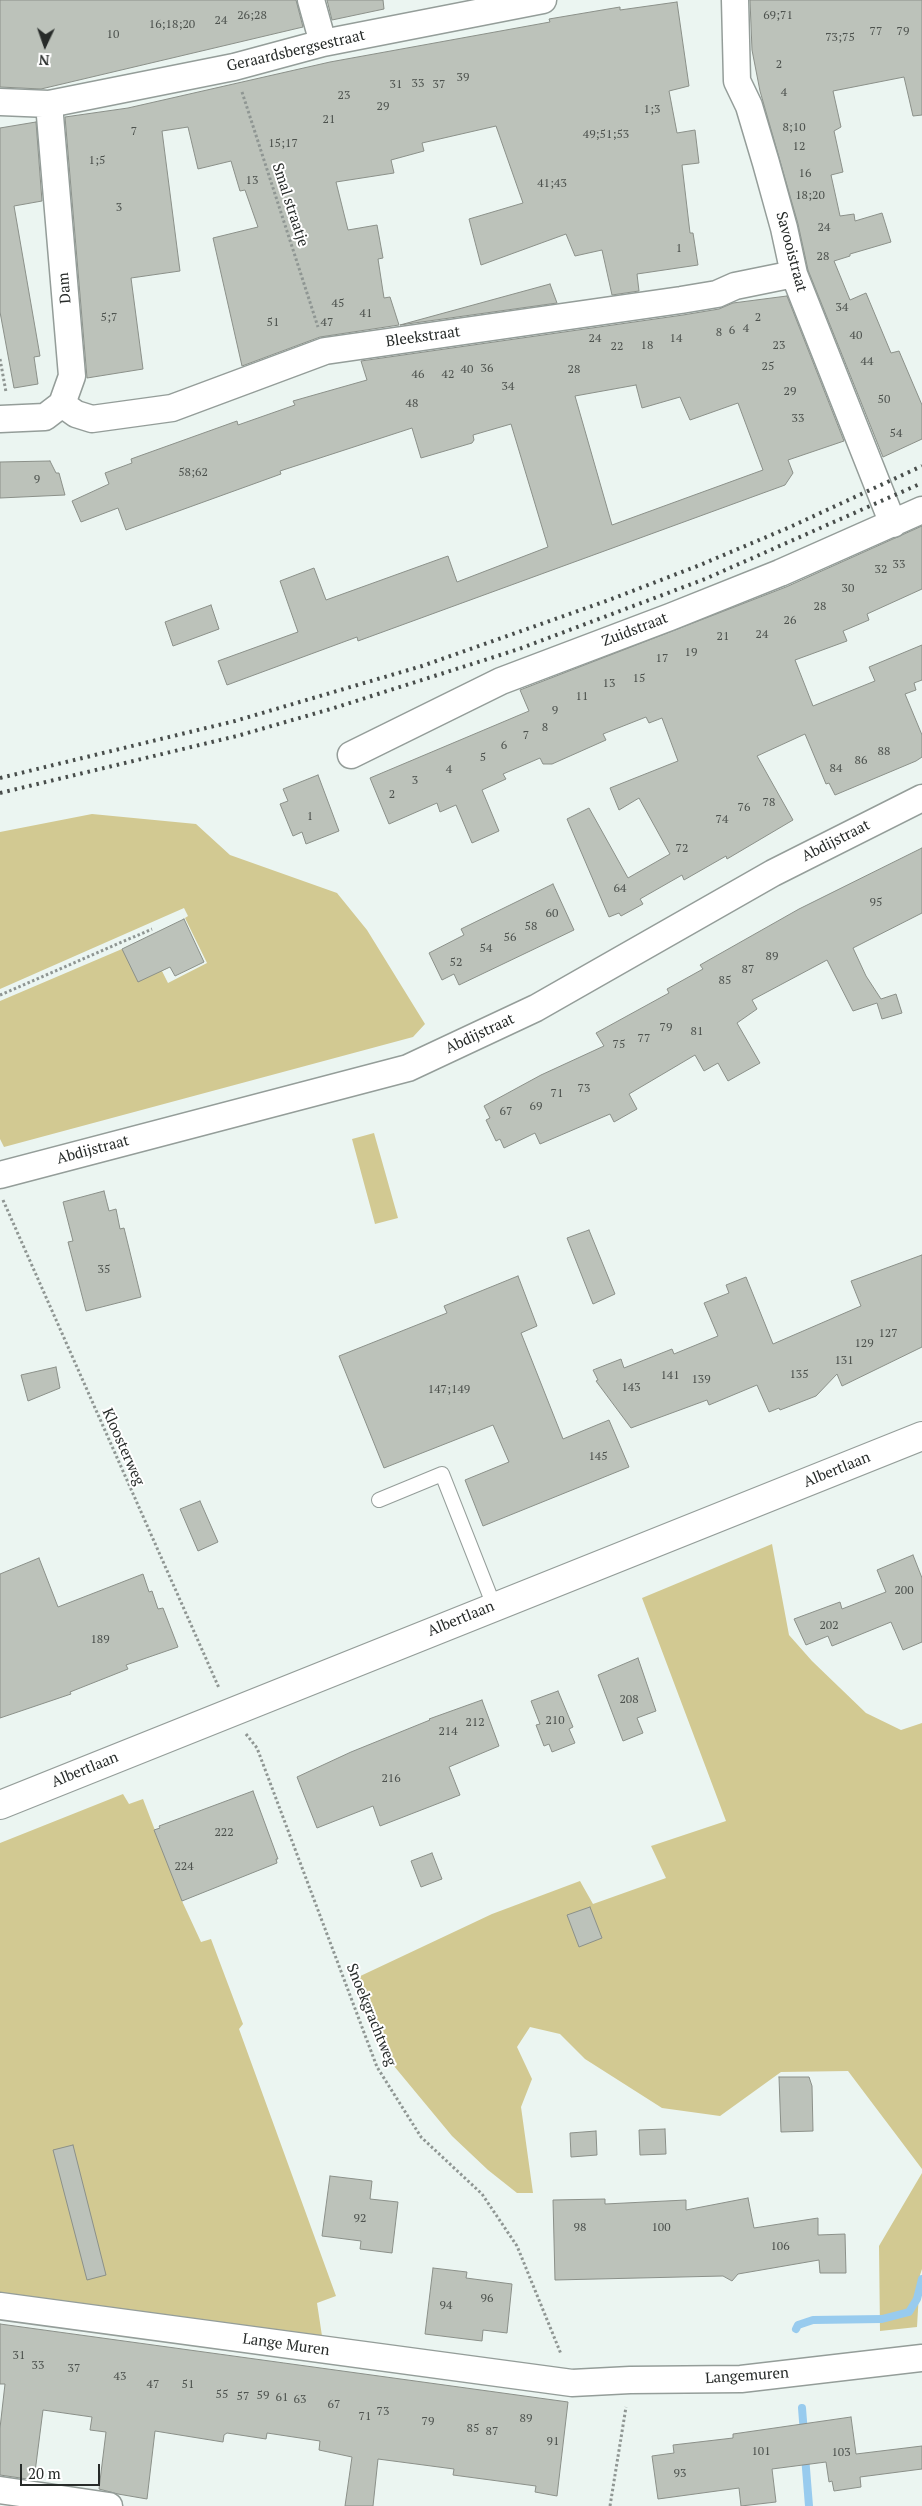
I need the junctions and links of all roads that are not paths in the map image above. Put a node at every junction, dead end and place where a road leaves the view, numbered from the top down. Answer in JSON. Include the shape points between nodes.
{"nodes":[{"id":1,"x":311,"y":0,"type":"edge"},
{"id":2,"x":543,"y":0,"type":"edge"},
{"id":3,"x":735,"y":0,"type":"edge"},
{"id":4,"x":322,"y":43,"type":"junction"},
{"id":5,"x":0,"y":102,"type":"edge"},
{"id":6,"x":49,"y":104,"type":"junction"},
{"id":7,"x":794,"y":274,"type":"junction"},
{"id":8,"x":62,"y":404,"type":"junction"},
{"id":9,"x":6,"y":419,"type":"edge"},
{"id":10,"x":922,"y":510,"type":"edge"},
{"id":11,"x":893,"y":524,"type":"junction"},
{"id":12,"x":351,"y":755,"type":"dead end"},
{"id":13,"x":922,"y":798,"type":"edge"},
{"id":14,"x":1,"y":1186,"type":"edge"},
{"id":15,"x":922,"y":1436,"type":"edge"},
{"id":16,"x":379,"y":1500,"type":"dead end"},
{"id":17,"x":494,"y":1606,"type":"junction"},
{"id":18,"x":0,"y":1805,"type":"edge"},
{"id":19,"x":0,"y":2306,"type":"edge"},
{"id":20,"x":922,"y":2358,"type":"edge"},
{"id":21,"x":572,"y":2383,"type":"joint"},
{"id":22,"x":0,"y":2490,"type":"edge"},
{"id":23,"x":109,"y":2506,"type":"edge"}],
"edges":[{"from":1,"to":4,"type":"street"},
{"from":2,"to":4,"type":"street","name":"Geraardsbergsestraat"},
{"from":3,"to":7,"type":"street","name":"Savooistraat","via":[[737,81],[749,106]]},
{"from":4,"to":6,"type":"street","name":"Geraardsbergsestraat","via":[[234,67]]},
{"from":5,"to":6,"type":"street","name":"Geraardsbergsestraat"},
{"from":6,"to":8,"type":"street","name":"Dam","via":[[72,376]]},
{"from":7,"to":8,"type":"street","name":"Bleekstraat","via":[[681,300],[325,351],[172,408],[92,419],[76,414]]},
{"from":7,"to":11,"type":"street","name":"Savooistraat"},
{"from":8,"to":9,"type":"street","via":[[45,417]]},
{"from":10,"to":11,"type":"street","name":"Zuidstraat"},
{"from":11,"to":12,"type":"street","name":"Zuidstraat","via":[[670,618],[500,681]]},
{"from":13,"to":14,"type":"street","name":"Abdijstraat","via":[[773,873],[536,1008],[408,1068]]},
{"from":15,"to":17,"type":"main road","name":"Albertlaan"},
{"from":16,"to":17,"type":"lane","via":[[442,1474]]},
{"from":17,"to":18,"type":"main road","name":"Albertlaan"},
{"from":19,"to":21,"type":"street","name":"Lange Muren"},
{"from":20,"to":21,"type":"street","name":"Langemuren","via":[[741,2379]]},
{"from":22,"to":23,"type":"street"}]}
